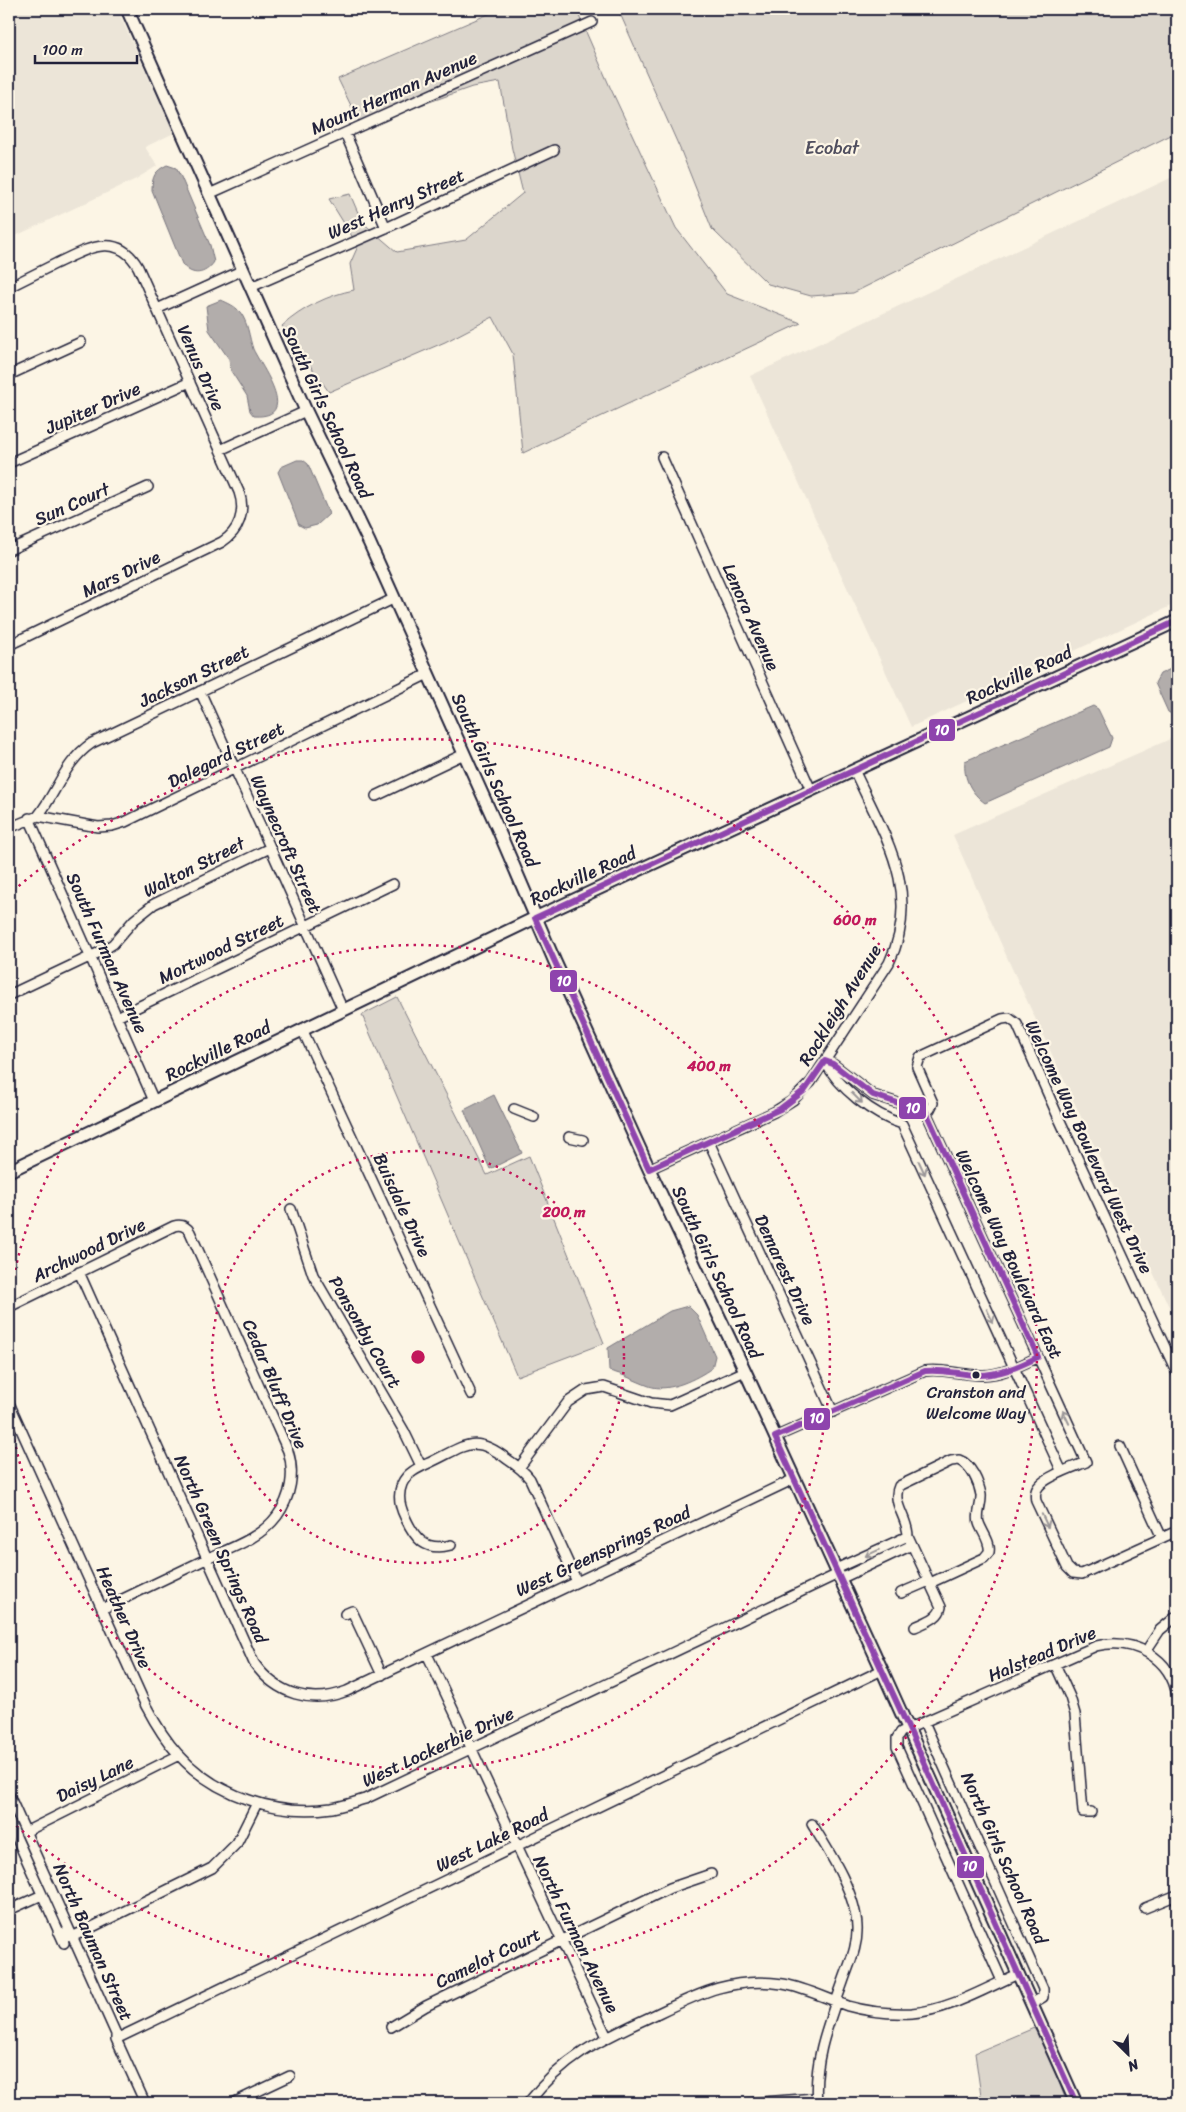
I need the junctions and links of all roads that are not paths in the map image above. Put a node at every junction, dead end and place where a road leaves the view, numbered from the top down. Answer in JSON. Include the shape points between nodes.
{"nodes":[{"id":1,"x":127,"y":9,"type":"edge"},
{"id":2,"x":592,"y":22,"type":"dead end"},
{"id":3,"x":345,"y":133,"type":"junction"},
{"id":4,"x":554,"y":150,"type":"dead end"},
{"id":5,"x":209,"y":194,"type":"junction"},
{"id":6,"x":386,"y":228,"type":"junction"},
{"id":7,"x":244,"y":270,"type":"junction"},
{"id":8,"x":9,"y":287,"type":"edge"},
{"id":9,"x":251,"y":287,"type":"junction"},
{"id":10,"x":157,"y":309,"type":"junction"},
{"id":11,"x":81,"y":342,"type":"dead end"},
{"id":12,"x":9,"y":375,"type":"edge"},
{"id":13,"x":190,"y":382,"type":"junction"},
{"id":14,"x":306,"y":411,"type":"junction"},
{"id":15,"x":220,"y":450,"type":"junction"},
{"id":16,"x":662,"y":457,"type":"dead end"},
{"id":17,"x":9,"y":463,"type":"edge"},
{"id":18,"x":148,"y":487,"type":"dead end"},
{"id":19,"x":240,"y":522,"type":"joint"},
{"id":20,"x":9,"y":550,"type":"edge"},
{"id":21,"x":393,"y":599,"type":"junction"},
{"id":22,"x":1177,"y":622,"type":"edge"},
{"id":23,"x":9,"y":645,"type":"edge"},
{"id":24,"x":428,"y":674,"type":"junction"},
{"id":25,"x":200,"y":691,"type":"junction"},
{"id":26,"x":464,"y":754,"type":"junction"},
{"id":27,"x":235,"y":769,"type":"junction"},
{"id":28,"x":854,"y":770,"type":"junction"},
{"id":29,"x":811,"y":790,"type":"junction"},
{"id":30,"x":376,"y":796,"type":"dead end"},
{"id":31,"x":34,"y":817,"type":"junction"},
{"id":32,"x":9,"y":828,"type":"edge"},
{"id":33,"x":270,"y":848,"type":"junction"},
{"id":34,"x":393,"y":884,"type":"dead end"},
{"id":35,"x":535,"y":918,"type":"junction"},
{"id":36,"x":305,"y":926,"type":"junction"},
{"id":37,"x":90,"y":956,"type":"junction"},
{"id":38,"x":9,"y":995,"type":"edge"},
{"id":39,"x":343,"y":1010,"type":"junction"},
{"id":40,"x":117,"y":1017,"type":"junction"},
{"id":41,"x":1009,"y":1018,"type":"joint"},
{"id":42,"x":302,"y":1029,"type":"junction"},
{"id":43,"x":825,"y":1061,"type":"junction"},
{"id":44,"x":154,"y":1101,"type":"junction"},
{"id":45,"x":514,"y":1109,"type":"dead end"},
{"id":46,"x":926,"y":1112,"type":"junction"},
{"id":47,"x":534,"y":1117,"type":"dead end"},
{"id":48,"x":569,"y":1137,"type":"dead end"},
{"id":49,"x":583,"y":1140,"type":"dead end"},
{"id":50,"x":709,"y":1142,"type":"junction"},
{"id":51,"x":649,"y":1170,"type":"junction"},
{"id":52,"x":9,"y":1171,"type":"edge"},
{"id":53,"x":290,"y":1209,"type":"dead end"},
{"id":54,"x":183,"y":1226,"type":"joint"},
{"id":55,"x":79,"y":1272,"type":"junction"},
{"id":56,"x":9,"y":1307,"type":"edge"},
{"id":57,"x":1038,"y":1357,"type":"junction"},
{"id":58,"x":1014,"y":1368,"type":"junction"},
{"id":59,"x":745,"y":1371,"type":"junction"},
{"id":60,"x":1177,"y":1373,"type":"edge"},
{"id":61,"x":471,"y":1394,"type":"dead end"},
{"id":62,"x":9,"y":1403,"type":"edge"},
{"id":63,"x":833,"y":1412,"type":"junction"},
{"id":64,"x":775,"y":1438,"type":"junction"},
{"id":65,"x":1120,"y":1446,"type":"dead end"},
{"id":66,"x":421,"y":1466,"type":"junction"},
{"id":67,"x":519,"y":1468,"type":"junction"},
{"id":68,"x":1062,"y":1472,"type":"junction"},
{"id":69,"x":794,"y":1479,"type":"junction"},
{"id":70,"x":1177,"y":1531,"type":"edge"},
{"id":71,"x":1162,"y":1538,"type":"junction"},
{"id":72,"x":910,"y":1540,"type":"junction"},
{"id":73,"x":451,"y":1545,"type":"dead end"},
{"id":74,"x":208,"y":1559,"type":"junction"},
{"id":75,"x":838,"y":1574,"type":"junction"},
{"id":76,"x":577,"y":1582,"type":"junction"},
{"id":77,"x":929,"y":1582,"type":"junction"},
{"id":78,"x":901,"y":1593,"type":"dead end"},
{"id":79,"x":102,"y":1609,"type":"junction"},
{"id":80,"x":345,"y":1614,"type":"dead end"},
{"id":81,"x":1177,"y":1616,"type":"edge"},
{"id":82,"x":915,"y":1627,"type":"dead end"},
{"id":83,"x":1146,"y":1651,"type":"junction"},
{"id":84,"x":427,"y":1654,"type":"junction"},
{"id":85,"x":1055,"y":1664,"type":"junction"},
{"id":86,"x":882,"y":1670,"type":"junction"},
{"id":87,"x":382,"y":1675,"type":"junction"},
{"id":88,"x":1177,"y":1696,"type":"edge"},
{"id":89,"x":924,"y":1722,"type":"junction"},
{"id":90,"x":909,"y":1729,"type":"junction"},
{"id":91,"x":471,"y":1750,"type":"junction"},
{"id":92,"x":179,"y":1755,"type":"junction"},
{"id":93,"x":9,"y":1795,"type":"edge"},
{"id":94,"x":257,"y":1803,"type":"junction"},
{"id":95,"x":1091,"y":1812,"type":"dead end"},
{"id":96,"x":9,"y":1821,"type":"edge"},
{"id":97,"x":812,"y":1824,"type":"dead end"},
{"id":98,"x":25,"y":1832,"type":"junction"},
{"id":99,"x":516,"y":1847,"type":"junction"},
{"id":100,"x":711,"y":1874,"type":"dead end"},
{"id":101,"x":42,"y":1895,"type":"junction"},
{"id":102,"x":1177,"y":1895,"type":"edge"},
{"id":103,"x":1145,"y":1908,"type":"dead end"},
{"id":104,"x":9,"y":1910,"type":"edge"},
{"id":105,"x":58,"y":1931,"type":"junction"},
{"id":106,"x":72,"y":1938,"type":"junction"},
{"id":107,"x":561,"y":1940,"type":"junction"},
{"id":108,"x":64,"y":1943,"type":"dead end"},
{"id":109,"x":1018,"y":1974,"type":"junction"},
{"id":110,"x":1002,"y":1981,"type":"junction"},
{"id":111,"x":836,"y":2002,"type":"junction"},
{"id":112,"x":1031,"y":2004,"type":"junction"},
{"id":113,"x":391,"y":2027,"type":"dead end"},
{"id":114,"x":607,"y":2037,"type":"junction"},
{"id":115,"x":116,"y":2039,"type":"junction"},
{"id":116,"x":290,"y":2076,"type":"dead end"},
{"id":117,"x":817,"y":2101,"type":"edge"},
{"id":118,"x":145,"y":2103,"type":"edge"},
{"id":119,"x":233,"y":2103,"type":"edge"},
{"id":120,"x":528,"y":2103,"type":"edge"},
{"id":121,"x":750,"y":2103,"type":"edge"},
{"id":122,"x":1076,"y":2103,"type":"edge"}],
"edges":[{"from":1,"to":5,"type":"main road","name":"South Girls School Road"},
{"from":2,"to":3,"type":"street","name":"Mount Herman Avenue"},
{"from":3,"to":5,"type":"street","name":"Mount Herman Avenue"},
{"from":3,"to":6,"type":"street"},
{"from":4,"to":6,"type":"street","name":"West Henry Street"},
{"from":5,"to":7,"type":"main road","name":"South Girls School Road"},
{"from":6,"to":9,"type":"street","name":"West Henry Street"},
{"from":7,"to":9,"type":"main road","name":"South Girls School Road"},
{"from":7,"to":10,"type":"street"},
{"from":8,"to":10,"type":"street","name":"Venus Drive","via":[[87,249],[102,246],[122,250],[132,259]]},
{"from":9,"to":14,"type":"main road","name":"South Girls School Road"},
{"from":10,"to":13,"type":"street","name":"Venus Drive"},
{"from":11,"to":12,"type":"street"},
{"from":13,"to":15,"type":"street","name":"Venus Drive"},
{"from":13,"to":17,"type":"street","name":"Jupiter Drive"},
{"from":14,"to":15,"type":"street"},
{"from":14,"to":21,"type":"main road","name":"South Girls School Road"},
{"from":15,"to":19,"type":"street","name":"Venus Drive","via":[[241,498]]},
{"from":16,"to":29,"type":"street","name":"Lenora Avenue"},
{"from":18,"to":20,"type":"street","name":"Sun Court"},
{"from":19,"to":23,"type":"street","name":"Mars Drive","via":[[232,535],[222,542]]},
{"from":21,"to":24,"type":"main road","name":"South Girls School Road"},
{"from":21,"to":25,"type":"street","name":"Jackson Street"},
{"from":22,"to":28,"type":"main road","name":"Rockville Road"},
{"from":24,"to":26,"type":"main road","name":"South Girls School Road"},
{"from":24,"to":27,"type":"street","name":"Dalegard Street"},
{"from":25,"to":27,"type":"street","name":"Waynecroft Street"},
{"from":25,"to":31,"type":"street","name":"Jackson Street","via":[[83,749],[70,763],[49,803]]},
{"from":26,"to":30,"type":"street"},
{"from":26,"to":35,"type":"main road","name":"South Girls School Road"},
{"from":27,"to":31,"type":"street","name":"Dalegard Street","via":[[112,826],[88,826],[50,817]]},
{"from":27,"to":33,"type":"street","name":"Waynecroft Street"},
{"from":28,"to":29,"type":"main road","name":"Rockville Road"},
{"from":28,"to":43,"type":"street","name":"Rockleigh Avenue","via":[[896,864],[903,892],[903,914],[889,963]]},
{"from":29,"to":35,"type":"main road","name":"Rockville Road"},
{"from":31,"to":32,"type":"street","name":"Jackson Street"},
{"from":31,"to":37,"type":"street","name":"South Furman Avenue"},
{"from":33,"to":36,"type":"street","name":"Waynecroft Street"},
{"from":33,"to":37,"type":"street","name":"Walton Street","via":[[154,904],[134,920],[113,944]]},
{"from":34,"to":36,"type":"street","name":"Mortwood Street"},
{"from":35,"to":39,"type":"main road","name":"Rockville Road"},
{"from":35,"to":51,"type":"main road","name":"South Girls School Road"},
{"from":36,"to":39,"type":"street","name":"Waynecroft Street"},
{"from":36,"to":40,"type":"street","name":"Mortwood Street"},
{"from":37,"to":38,"type":"street","name":"Walton Street"},
{"from":37,"to":40,"type":"street","name":"South Furman Avenue"},
{"from":39,"to":42,"type":"main road","name":"Rockville Road"},
{"from":40,"to":44,"type":"street","name":"South Furman Avenue"},
{"from":41,"to":46,"type":"street","name":"Welcome Way Boulevard East","via":[[917,1061],[932,1102]]},
{"from":41,"to":60,"type":"street","name":"Welcome Way Boulevard West Drive","via":[[1017,1024]]},
{"from":42,"to":44,"type":"main road","name":"Rockville Road"},
{"from":42,"to":61,"type":"street","name":"Buisdale Drive"},
{"from":43,"to":46,"type":"street","via":[[873,1095]]},
{"from":43,"to":50,"type":"street","name":"Rockleigh Avenue","via":[[805,1090],[793,1100]]},
{"from":43,"to":58,"type":"street","one_way":true,"via":[[829,1070],[862,1104],[902,1124]]},
{"from":44,"to":52,"type":"main road","name":"Rockville Road"},
{"from":45,"to":47,"type":"street"},
{"from":46,"to":57,"type":"street","name":"Welcome Way Boulevard East"},
{"from":48,"to":49,"type":"street"},
{"from":50,"to":51,"type":"street","name":"Rockleigh Avenue"},
{"from":50,"to":63,"type":"street","name":"Demarest Drive"},
{"from":51,"to":59,"type":"main road","name":"South Girls School Road"},
{"from":53,"to":66,"type":"street","name":"Ponsonby Court","via":[[312,1272]]},
{"from":54,"to":55,"type":"street","name":"Archwood Drive","via":[[174,1226]]},
{"from":54,"to":74,"type":"street","name":"Cedar Bluff Drive","via":[[190,1232],[284,1439],[292,1470],[287,1498],[272,1521],[255,1535]]},
{"from":55,"to":56,"type":"street","name":"Archwood Drive"},
{"from":55,"to":74,"type":"street","name":"North Green Springs Road"},
{"from":57,"to":58,"type":"street"},
{"from":68,"to":57,"type":"street","name":"Welcome Way Boulevard East","one_way":true,"via":[[1086,1462]]},
{"from":58,"to":63,"type":"street","via":[[982,1376],[936,1369],[925,1371]]},
{"from":58,"to":68,"type":"street"},
{"from":59,"to":64,"type":"main road","name":"South Girls School Road"},
{"from":59,"to":67,"type":"street","via":[[670,1405],[651,1403],[611,1388],[586,1390],[568,1402]]},
{"from":62,"to":79,"type":"street","name":"Heather Drive"},
{"from":63,"to":64,"type":"street"},
{"from":64,"to":69,"type":"main road","name":"South Girls School Road"},
{"from":65,"to":71,"type":"street"},
{"from":66,"to":67,"type":"street","via":[[478,1443],[494,1448]]},
{"from":66,"to":73,"type":"street","via":[[401,1485],[399,1501],[402,1510],[413,1533],[422,1542],[438,1547]]},
{"from":67,"to":76,"type":"street","via":[[533,1483]]},
{"from":68,"to":71,"type":"street","one_way":true,"via":[[1039,1486],[1036,1499],[1067,1567],[1073,1573],[1082,1574]]},
{"from":69,"to":75,"type":"main road","name":"South Girls School Road"},
{"from":69,"to":76,"type":"street","name":"West Greensprings Road"},
{"from":70,"to":71,"type":"street"},
{"from":72,"to":75,"type":"street","name":"West Lockerbie Drive"},
{"from":72,"to":77,"type":"street"},
{"from":72,"to":77,"type":"street","via":[[908,1526],[896,1499],[899,1486],[951,1461],[959,1460],[968,1466],[979,1489],[978,1521],[989,1552],[984,1558]]},
{"from":74,"to":79,"type":"street","name":"Cedar Bluff Drive"},
{"from":74,"to":87,"type":"street","name":"North Green Springs Road","via":[[254,1663],[276,1685],[296,1695],[328,1697]]},
{"from":75,"to":86,"type":"main road","name":"South Girls School Road"},
{"from":75,"to":91,"type":"street","name":"West Lockerbie Drive"},
{"from":76,"to":84,"type":"street","name":"West Greensprings Road"},
{"from":77,"to":78,"type":"street"},
{"from":77,"to":82,"type":"street","via":[[941,1607],[940,1612]]},
{"from":79,"to":92,"type":"street","name":"Heather Drive","via":[[146,1706],[160,1732]]},
{"from":80,"to":87,"type":"street","via":[[352,1610]]},
{"from":81,"to":83,"type":"street","via":[[1160,1630]]},
{"from":83,"to":85,"type":"street","name":"Halstead Drive","via":[[1128,1644],[1105,1644]]},
{"from":83,"to":88,"type":"street","via":[[1165,1668]]},
{"from":84,"to":87,"type":"street","name":"North Green Springs Road"},
{"from":84,"to":91,"type":"street","name":"North Furman Avenue"},
{"from":85,"to":89,"type":"street","name":"Halstead Drive"},
{"from":85,"to":95,"type":"street","via":[[1075,1714],[1083,1812]]},
{"from":86,"to":90,"type":"main road","name":"South Girls School Road"},
{"from":86,"to":99,"type":"street","name":"West Lake Road"},
{"from":89,"to":90,"type":"street","name":"Halstead Drive"},
{"from":89,"to":112,"type":"street","name":"North Girls School Road","via":[[1043,1989],[1043,1997]]},
{"from":90,"to":109,"type":"main road","name":"North Girls School Road"},
{"from":90,"to":110,"type":"street","via":[[901,1732],[897,1747]]},
{"from":91,"to":94,"type":"street","name":"West Lockerbie Drive","via":[[371,1797],[343,1806],[302,1810]]},
{"from":91,"to":99,"type":"street","name":"North Furman Avenue"},
{"from":92,"to":94,"type":"street","name":"Heather Drive","via":[[214,1784]]},
{"from":92,"to":98,"type":"street","name":"Daisy Lane"},
{"from":93,"to":98,"type":"street","name":"North Bauman Street"},
{"from":94,"to":106,"type":"street","via":[[237,1843],[212,1868]]},
{"from":96,"to":101,"type":"street","name":"North Bauman Street"},
{"from":97,"to":111,"type":"street","via":[[837,1867],[856,1919],[854,1950]]},
{"from":98,"to":106,"type":"street","name":"North Bauman Street"},
{"from":99,"to":107,"type":"street","name":"North Furman Avenue"},
{"from":99,"to":115,"type":"street","name":"West Lake Road"},
{"from":100,"to":107,"type":"street","name":"Camelot Court","via":[[670,1888]]},
{"from":101,"to":104,"type":"street"},
{"from":101,"to":105,"type":"street","name":"North Bauman Street"},
{"from":102,"to":103,"type":"street"},
{"from":105,"to":106,"type":"street"},
{"from":105,"to":108,"type":"street","name":"North Bauman Street"},
{"from":106,"to":115,"type":"street","name":"North Bauman Street"},
{"from":107,"to":113,"type":"street","name":"Camelot Court","via":[[426,2006]]},
{"from":107,"to":114,"type":"street","name":"North Furman Avenue"},
{"from":109,"to":110,"type":"street"},
{"from":109,"to":112,"type":"main road","name":"North Girls School Road"},
{"from":110,"to":111,"type":"street","via":[[950,2004],[914,2013],[882,2013]]},
{"from":111,"to":114,"type":"street","via":[[784,1984],[734,1984],[697,1994]]},
{"from":111,"to":117,"type":"street","via":[[819,2054]]},
{"from":112,"to":122,"type":"main road","name":"North Girls School Road"},
{"from":114,"to":120,"type":"street","via":[[567,2062]]},
{"from":115,"to":118,"type":"street","name":"North Bauman Street"},
{"from":116,"to":119,"type":"street"},
{"from":117,"to":121,"type":"street"}]}
